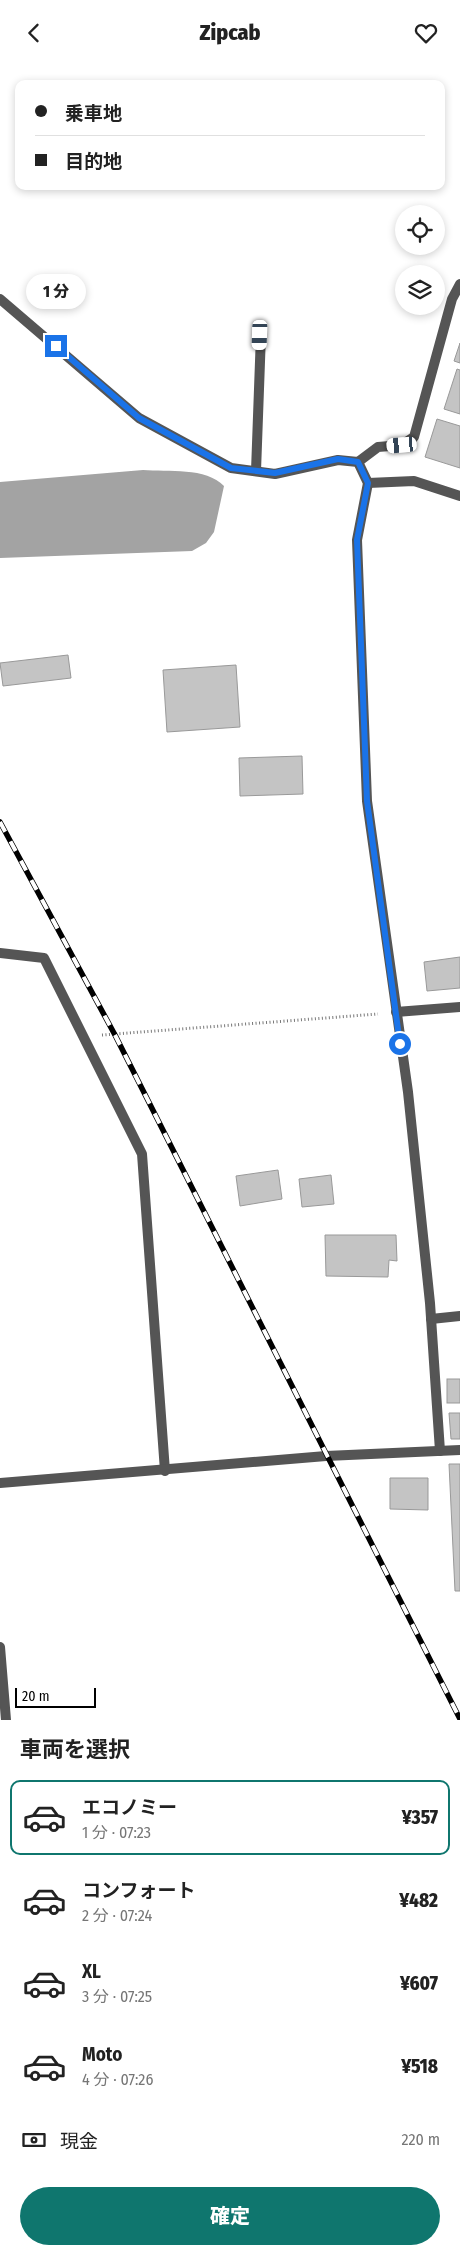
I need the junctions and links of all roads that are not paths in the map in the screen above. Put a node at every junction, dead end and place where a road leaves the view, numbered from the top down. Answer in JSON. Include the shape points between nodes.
{"nodes":[{"id":1,"x":460,"y":284,"type":"edge"},
{"id":2,"x":0,"y":299,"type":"edge"},
{"id":3,"x":260,"y":335,"type":"dead end"},
{"id":4,"x":358,"y":462,"type":"junction"},
{"id":5,"x":256,"y":471,"type":"junction"},
{"id":6,"x":368,"y":483,"type":"junction"},
{"id":7,"x":460,"y":496,"type":"edge"},
{"id":8,"x":0,"y":953,"type":"edge"},
{"id":9,"x":460,"y":1007,"type":"edge"},
{"id":10,"x":396,"y":1013,"type":"junction"},
{"id":11,"x":460,"y":1316,"type":"edge"},
{"id":12,"x":432,"y":1319,"type":"junction"},
{"id":13,"x":460,"y":1450,"type":"edge"},
{"id":14,"x":440,"y":1451,"type":"junction"},
{"id":15,"x":165,"y":1471,"type":"junction"},
{"id":16,"x":0,"y":1483,"type":"edge"},
{"id":17,"x":0,"y":1647,"type":"edge"},
{"id":18,"x":0,"y":1653,"type":"edge"},
{"id":19,"x":6,"y":1720,"type":"edge"}],
"edges":[{"from":1,"to":4,"type":"street","via":[[452,299],[414,437],[402,445],[378,447]]},
{"from":2,"to":5,"type":"street","via":[[139,418],[231,468]]},
{"from":3,"to":5,"type":"street"},
{"from":4,"to":5,"type":"street","via":[[338,459],[275,473]]},
{"from":4,"to":6,"type":"street"},
{"from":6,"to":7,"type":"street","via":[[414,481]]},
{"from":6,"to":10,"type":"street","via":[[357,540],[367,801]]},
{"from":8,"to":15,"type":"street","via":[[44,958],[142,1154]]},
{"from":9,"to":10,"type":"street"},
{"from":10,"to":12,"type":"street","via":[[408,1092]]},
{"from":11,"to":12,"type":"street"},
{"from":12,"to":14,"type":"street"},
{"from":13,"to":14,"type":"street"},
{"from":14,"to":15,"type":"street","via":[[326,1456]]},
{"from":15,"to":16,"type":"street"},
{"from":17,"to":18,"type":"street"},
{"from":18,"to":19,"type":"street"}]}
